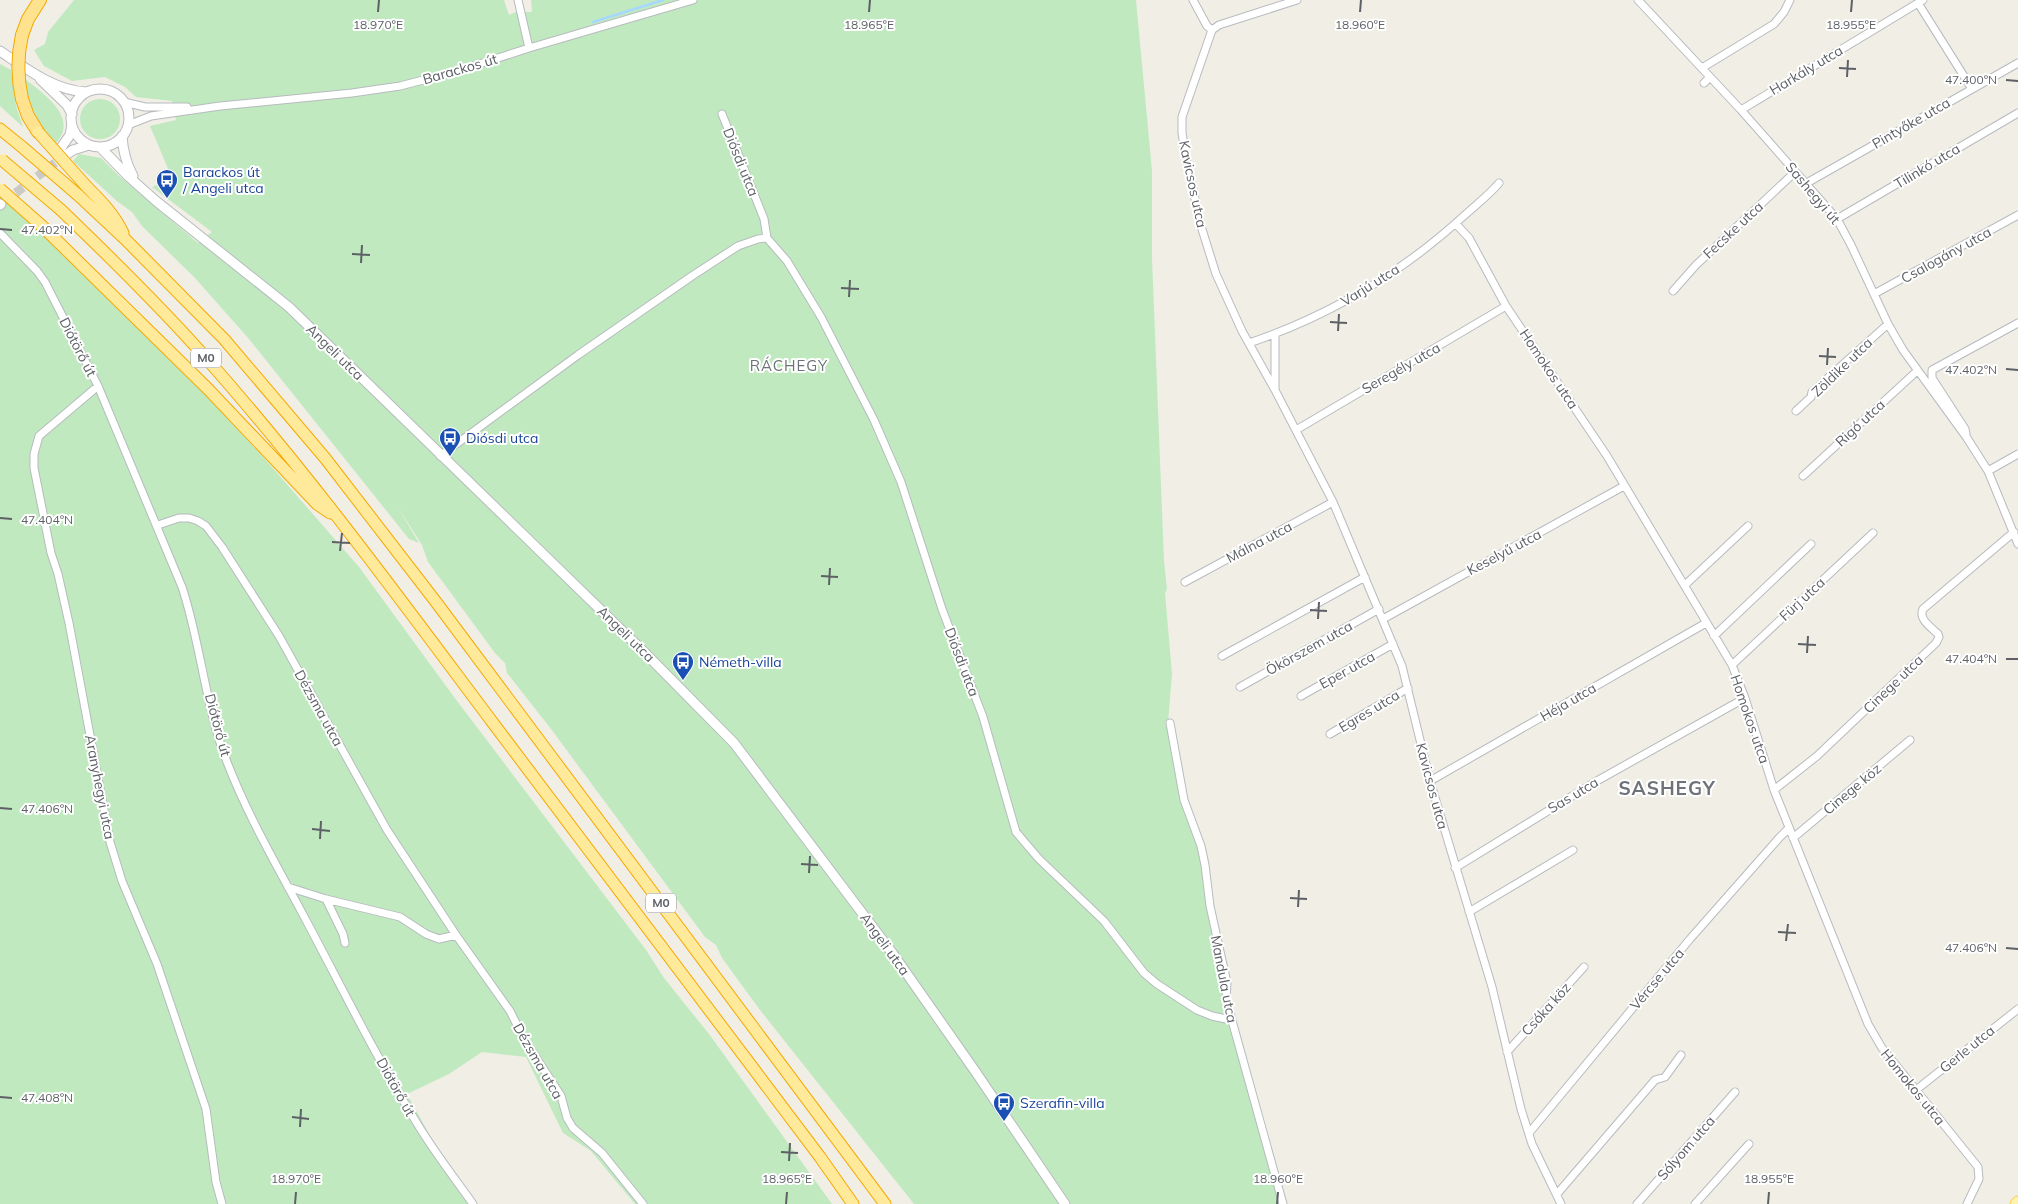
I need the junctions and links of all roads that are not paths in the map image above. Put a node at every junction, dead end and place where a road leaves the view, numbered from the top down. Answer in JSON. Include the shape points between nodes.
{"nodes":[{"id":1,"x":40,"y":0,"type":"edge"},
{"id":2,"x":518,"y":0,"type":"edge"},
{"id":3,"x":693,"y":0,"type":"edge"},
{"id":4,"x":1193,"y":0,"type":"edge"},
{"id":5,"x":1297,"y":0,"type":"edge"},
{"id":6,"x":1638,"y":0,"type":"edge"},
{"id":7,"x":1790,"y":0,"type":"edge"},
{"id":8,"x":1920,"y":1,"type":"edge"},
{"id":9,"x":1212,"y":30,"type":"junction"},
{"id":10,"x":529,"y":48,"type":"junction"},
{"id":11,"x":0,"y":51,"type":"edge"},
{"id":12,"x":2018,"y":63,"type":"edge"},
{"id":13,"x":1702,"y":68,"type":"junction"},
{"id":14,"x":32,"y":72,"type":"junction"},
{"id":15,"x":1710,"y":77,"type":"junction"},
{"id":16,"x":1704,"y":83,"type":"dead end"},
{"id":17,"x":1972,"y":89,"type":"junction"},
{"id":18,"x":87,"y":92,"type":"junction"},
{"id":19,"x":124,"y":102,"type":"junction"},
{"id":20,"x":220,"y":106,"type":"junction"},
{"id":21,"x":1741,"y":110,"type":"junction"},
{"id":22,"x":2018,"y":113,"type":"edge"},
{"id":23,"x":72,"y":114,"type":"junction"},
{"id":24,"x":722,"y":114,"type":"dead end"},
{"id":25,"x":72,"y":124,"type":"junction"},
{"id":26,"x":128,"y":125,"type":"junction"},
{"id":27,"x":0,"y":129,"type":"edge"},
{"id":28,"x":38,"y":132,"type":"joint"},
{"id":29,"x":122,"y":136,"type":"junction"},
{"id":30,"x":89,"y":145,"type":"junction"},
{"id":31,"x":100,"y":147,"type":"junction"},
{"id":32,"x":1,"y":159,"type":"edge"},
{"id":33,"x":1795,"y":172,"type":"junction"},
{"id":34,"x":1499,"y":183,"type":"dead end"},
{"id":35,"x":1805,"y":184,"type":"junction"},
{"id":36,"x":140,"y":186,"type":"junction"},
{"id":37,"x":0,"y":189,"type":"edge"},
{"id":38,"x":2018,"y":215,"type":"edge"},
{"id":39,"x":1837,"y":219,"type":"junction"},
{"id":40,"x":1456,"y":224,"type":"junction"},
{"id":41,"x":0,"y":233,"type":"edge"},
{"id":42,"x":767,"y":238,"type":"junction"},
{"id":43,"x":125,"y":239,"type":"junction"},
{"id":44,"x":1673,"y":291,"type":"dead end"},
{"id":45,"x":1874,"y":294,"type":"junction"},
{"id":46,"x":1506,"y":306,"type":"junction"},
{"id":47,"x":2018,"y":323,"type":"edge"},
{"id":48,"x":1888,"y":324,"type":"junction"},
{"id":49,"x":1275,"y":334,"type":"junction"},
{"id":50,"x":1249,"y":343,"type":"junction"},
{"id":51,"x":1275,"y":360,"type":"junction"},
{"id":52,"x":1261,"y":365,"type":"junction"},
{"id":53,"x":1916,"y":371,"type":"junction"},
{"id":54,"x":98,"y":386,"type":"junction"},
{"id":55,"x":1275,"y":390,"type":"junction"},
{"id":56,"x":1796,"y":410,"type":"dead end"},
{"id":57,"x":1296,"y":430,"type":"junction"},
{"id":58,"x":1967,"y":438,"type":"junction"},
{"id":59,"x":2018,"y":454,"type":"edge"},
{"id":60,"x":440,"y":456,"type":"junction"},
{"id":61,"x":1988,"y":471,"type":"junction"},
{"id":62,"x":1803,"y":476,"type":"dead end"},
{"id":63,"x":1624,"y":486,"type":"junction"},
{"id":64,"x":1333,"y":502,"type":"junction"},
{"id":65,"x":338,"y":518,"type":"junction"},
{"id":66,"x":158,"y":524,"type":"junction"},
{"id":67,"x":1748,"y":526,"type":"dead end"},
{"id":68,"x":2014,"y":532,"type":"junction"},
{"id":69,"x":1873,"y":533,"type":"dead end"},
{"id":70,"x":1811,"y":544,"type":"dead end"},
{"id":71,"x":2018,"y":544,"type":"edge"},
{"id":72,"x":1365,"y":577,"type":"junction"},
{"id":73,"x":1184,"y":582,"type":"dead end"},
{"id":74,"x":1685,"y":586,"type":"junction"},
{"id":75,"x":1379,"y":609,"type":"junction"},
{"id":76,"x":1383,"y":619,"type":"junction"},
{"id":77,"x":1706,"y":623,"type":"junction"},
{"id":78,"x":1714,"y":636,"type":"junction"},
{"id":79,"x":1393,"y":644,"type":"junction"},
{"id":80,"x":1222,"y":656,"type":"dead end"},
{"id":81,"x":1732,"y":665,"type":"junction"},
{"id":82,"x":1240,"y":687,"type":"dead end"},
{"id":83,"x":1408,"y":688,"type":"junction"},
{"id":84,"x":1301,"y":696,"type":"dead end"},
{"id":85,"x":1745,"y":698,"type":"junction"},
{"id":86,"x":1170,"y":723,"type":"dead end"},
{"id":87,"x":1330,"y":734,"type":"dead end"},
{"id":88,"x":1910,"y":740,"type":"dead end"},
{"id":89,"x":1430,"y":781,"type":"junction"},
{"id":90,"x":1774,"y":790,"type":"junction"},
{"id":91,"x":1790,"y":828,"type":"junction"},
{"id":92,"x":1793,"y":838,"type":"junction"},
{"id":93,"x":1573,"y":850,"type":"dead end"},
{"id":94,"x":1455,"y":868,"type":"junction"},
{"id":95,"x":288,"y":887,"type":"junction"},
{"id":96,"x":326,"y":899,"type":"junction"},
{"id":97,"x":1469,"y":912,"type":"junction"},
{"id":98,"x":456,"y":935,"type":"junction"},
{"id":99,"x":346,"y":943,"type":"dead end"},
{"id":100,"x":1584,"y":967,"type":"dead end"},
{"id":101,"x":2018,"y":1008,"type":"edge"},
{"id":102,"x":1231,"y":1020,"type":"junction"},
{"id":103,"x":1507,"y":1052,"type":"junction"},
{"id":104,"x":1681,"y":1055,"type":"dead end"},
{"id":105,"x":1916,"y":1090,"type":"junction"},
{"id":106,"x":1735,"y":1092,"type":"dead end"},
{"id":107,"x":1529,"y":1133,"type":"junction"},
{"id":108,"x":1749,"y":1144,"type":"dead end"},
{"id":109,"x":841,"y":1188,"type":"junction"},
{"id":110,"x":1557,"y":1194,"type":"junction"},
{"id":111,"x":222,"y":1204,"type":"edge"},
{"id":112,"x":472,"y":1204,"type":"edge"},
{"id":113,"x":643,"y":1204,"type":"edge"},
{"id":114,"x":849,"y":1204,"type":"edge"},
{"id":115,"x":853,"y":1204,"type":"edge"},
{"id":116,"x":885,"y":1204,"type":"edge"},
{"id":117,"x":1065,"y":1204,"type":"edge"},
{"id":118,"x":1283,"y":1204,"type":"edge"},
{"id":119,"x":1562,"y":1204,"type":"edge"},
{"id":120,"x":1636,"y":1204,"type":"edge"},
{"id":121,"x":1695,"y":1204,"type":"edge"},
{"id":122,"x":1967,"y":1204,"type":"edge"}],
"edges":[{"from":1,"to":28,"type":"highway","bridge":true,"via":[[22,35],[18,67],[22,99]]},
{"from":2,"to":10,"type":"street"},
{"from":3,"to":10,"type":"street","name":"Barackos út"},
{"from":4,"to":9,"type":"street"},
{"from":5,"to":9,"type":"street"},
{"from":6,"to":13,"type":"street","name":"Sashegyi út"},
{"from":7,"to":13,"type":"street","via":[[1774,24]]},
{"from":8,"to":17,"type":"street"},
{"from":8,"to":21,"type":"street","name":"Harkály utca"},
{"from":9,"to":50,"type":"street","name":"Kavicsos utca","via":[[1182,117],[1182,133],[1216,274]]},
{"from":10,"to":20,"type":"street","name":"Barackos út","via":[[458,71],[376,90]]},
{"from":11,"to":14,"type":"street"},
{"from":12,"to":17,"type":"street","name":"Pintyőke utca"},
{"from":13,"to":15,"type":"street","name":"Sashegyi út"},
{"from":14,"to":18,"type":"street","via":[[70,90]]},
{"from":14,"to":23,"type":"street"},
{"from":15,"to":16,"type":"street"},
{"from":15,"to":21,"type":"street","name":"Sashegyi út"},
{"from":17,"to":35,"type":"street","name":"Pintyőke utca"},
{"from":18,"to":19,"type":"street","via":[[107,91]]},
{"from":18,"to":23,"type":"street","via":[[78,100]]},
{"from":19,"to":20,"type":"street","name":"Barackos út","via":[[165,108]]},
{"from":19,"to":26,"type":"street"},
{"from":20,"to":26,"type":"street","name":"Barackos út","via":[[151,116]]},
{"from":21,"to":33,"type":"street","name":"Sashegyi út"},
{"from":22,"to":39,"type":"street","name":"Tilinkó utca"},
{"from":23,"to":25,"type":"street"},
{"from":24,"to":42,"type":"street","name":"Diósdi utca","via":[[764,219]]},
{"from":25,"to":30,"type":"street","via":[[77,136]]},
{"from":25,"to":30,"type":"street","via":[[60,154]]},
{"from":26,"to":29,"type":"street"},
{"from":27,"to":43,"type":"highway","number":"M0","bridge":true},
{"from":28,"to":43,"type":"highway","bridge":true,"via":[[108,208]]},
{"from":29,"to":31,"type":"street","via":[[115,143]]},
{"from":29,"to":36,"type":"street","name":"Angeli utca","via":[[127,165]]},
{"from":30,"to":31,"type":"street"},
{"from":31,"to":36,"type":"street","name":"Angeli utca"},
{"from":32,"to":65,"type":"highway","number":"M0","bridge":true,"via":[[61,210],[140,286],[267,429]]},
{"from":33,"to":35,"type":"street","name":"Sashegyi út"},
{"from":33,"to":44,"type":"street","name":"Fecske utca","via":[[1696,265]]},
{"from":34,"to":40,"type":"street","name":"Varjú utca"},
{"from":35,"to":39,"type":"street","name":"Sashegyi út"},
{"from":36,"to":60,"type":"street","name":"Angeli utca","via":[[289,307]]},
{"from":37,"to":65,"type":"highway","bridge":true,"via":[[208,389],[317,504]]},
{"from":38,"to":45,"type":"street","name":"Csalogány utca"},
{"from":39,"to":45,"type":"street","name":"Sashegyi út"},
{"from":40,"to":46,"type":"street","name":"Homokos utca","via":[[1469,238]]},
{"from":40,"to":49,"type":"street","name":"Varjú utca","via":[[1356,296]]},
{"from":41,"to":54,"type":"street","name":"Diótörő út","via":[[45,282]]},
{"from":42,"to":60,"type":"street","via":[[738,246],[692,276]]},
{"from":42,"to":102,"type":"street","name":"Diósdi utca","via":[[787,260],[821,317],[874,420],[901,482],[945,617],[983,716],[1016,832],[1039,859],[1104,921],[1144,973],[1197,1010]]},
{"from":43,"to":116,"type":"highway","number":"M0","via":[[224,339],[325,458]]},
{"from":45,"to":48,"type":"street","name":"Sashegyi út"},
{"from":46,"to":57,"type":"street","name":"Seregély utca"},
{"from":46,"to":63,"type":"street","name":"Homokos utca"},
{"from":47,"to":58,"type":"street","name":"Sashegyi út","via":[[1934,368],[1931,373],[1965,429]]},
{"from":48,"to":53,"type":"street","name":"Sashegyi út"},
{"from":48,"to":56,"type":"street","name":"Zöldike utca"},
{"from":49,"to":50,"type":"street","name":"Varjú utca"},
{"from":49,"to":51,"type":"street","name":"Kavicsos utca"},
{"from":50,"to":52,"type":"street","name":"Kavicsos utca"},
{"from":51,"to":52,"type":"street"},
{"from":51,"to":55,"type":"street","name":"Kavicsos utca"},
{"from":52,"to":55,"type":"street","name":"Kavicsos utca"},
{"from":53,"to":58,"type":"street","name":"Sashegyi út"},
{"from":53,"to":62,"type":"street","name":"Rigó utca"},
{"from":54,"to":66,"type":"street","name":"Diótörő út"},
{"from":54,"to":111,"type":"street","name":"Aranyhegyi utca","via":[[39,436],[34,468],[110,842],[204,1100]]},
{"from":55,"to":57,"type":"street","name":"Kavicsos utca"},
{"from":57,"to":64,"type":"street","name":"Kavicsos utca"},
{"from":58,"to":61,"type":"street","name":"Sashegyi út"},
{"from":59,"to":61,"type":"street"},
{"from":60,"to":117,"type":"street","name":"Angeli utca","via":[[734,743],[899,962]]},
{"from":61,"to":68,"type":"street","name":"Sashegyi út"},
{"from":63,"to":74,"type":"street","name":"Homokos utca"},
{"from":63,"to":76,"type":"street","name":"Keselyű utca"},
{"from":64,"to":72,"type":"street","name":"Kavicsos utca"},
{"from":64,"to":73,"type":"street","name":"Málna utca"},
{"from":65,"to":109,"type":"highway","number":"M0"},
{"from":66,"to":95,"type":"street","name":"Diótörő út","via":[[192,615],[227,761],[272,861]]},
{"from":66,"to":98,"type":"street","name":"Dézsma utca","via":[[179,518],[198,521],[222,547],[279,636],[387,830]]},
{"from":67,"to":74,"type":"street"},
{"from":68,"to":71,"type":"street","name":"Sashegyi út"},
{"from":68,"to":90,"type":"street","name":"Cinege utca","via":[[1923,609],[1922,618],[1938,634],[1938,641],[1823,750]]},
{"from":69,"to":81,"type":"street","name":"Fürj utca"},
{"from":70,"to":78,"type":"street"},
{"from":72,"to":75,"type":"street","name":"Kavicsos utca"},
{"from":72,"to":80,"type":"street"},
{"from":74,"to":77,"type":"street","name":"Homokos utca"},
{"from":75,"to":76,"type":"street","name":"Kavicsos utca"},
{"from":75,"to":82,"type":"street","name":"Ökörszem utca"},
{"from":76,"to":79,"type":"street","name":"Kavicsos utca"},
{"from":77,"to":78,"type":"street","name":"Homokos utca"},
{"from":77,"to":89,"type":"street","name":"Héja utca"},
{"from":78,"to":81,"type":"street","name":"Homokos utca"},
{"from":79,"to":83,"type":"street","name":"Kavicsos utca"},
{"from":79,"to":84,"type":"street","name":"Eper utca"},
{"from":81,"to":85,"type":"street","name":"Homokos utca"},
{"from":83,"to":87,"type":"street","name":"Egres utca"},
{"from":83,"to":89,"type":"street","name":"Kavicsos utca"},
{"from":85,"to":90,"type":"street","name":"Homokos utca"},
{"from":85,"to":94,"type":"street","name":"Sas utca","via":[[1595,782]]},
{"from":86,"to":102,"type":"street","name":"Mandula utca","via":[[1184,800],[1205,865]]},
{"from":88,"to":92,"type":"street","name":"Cinege köz"},
{"from":89,"to":94,"type":"street","name":"Kavicsos utca"},
{"from":90,"to":91,"type":"street","name":"Homokos utca"},
{"from":91,"to":92,"type":"street","name":"Homokos utca"},
{"from":91,"to":107,"type":"street","name":"Vércse utca","via":[[1690,939]]},
{"from":92,"to":105,"type":"street","name":"Homokos utca","via":[[1868,1024],[1882,1048]]},
{"from":93,"to":97,"type":"street"},
{"from":94,"to":97,"type":"street","name":"Kavicsos utca"},
{"from":95,"to":96,"type":"street"},
{"from":95,"to":112,"type":"street","name":"Diótörő út","via":[[414,1120]]},
{"from":96,"to":98,"type":"street","via":[[400,917],[439,939]]},
{"from":96,"to":99,"type":"street"},
{"from":97,"to":103,"type":"street","name":"Kavicsos utca","via":[[1492,987]]},
{"from":98,"to":113,"type":"street","name":"Dézsma utca","via":[[510,1011],[561,1096],[573,1128],[602,1153]]},
{"from":100,"to":103,"type":"street","name":"Csóka köz"},
{"from":101,"to":105,"type":"street","name":"Gerle utca"},
{"from":102,"to":118,"type":"street","name":"Mandula utca"},
{"from":103,"to":107,"type":"street","name":"Kavicsos utca"},
{"from":104,"to":110,"type":"street","via":[[1665,1077],[1655,1080]]},
{"from":105,"to":122,"type":"street","name":"Homokos utca","via":[[1978,1167],[1980,1179]]},
{"from":106,"to":120,"type":"street","name":"Sólyom utca"},
{"from":107,"to":110,"type":"street","name":"Kavicsos utca"},
{"from":108,"to":121,"type":"street"},
{"from":109,"to":114,"type":"highway"},
{"from":109,"to":115,"type":"highway","number":"M0"},
{"from":110,"to":119,"type":"street","name":"Kavicsos utca"}]}
